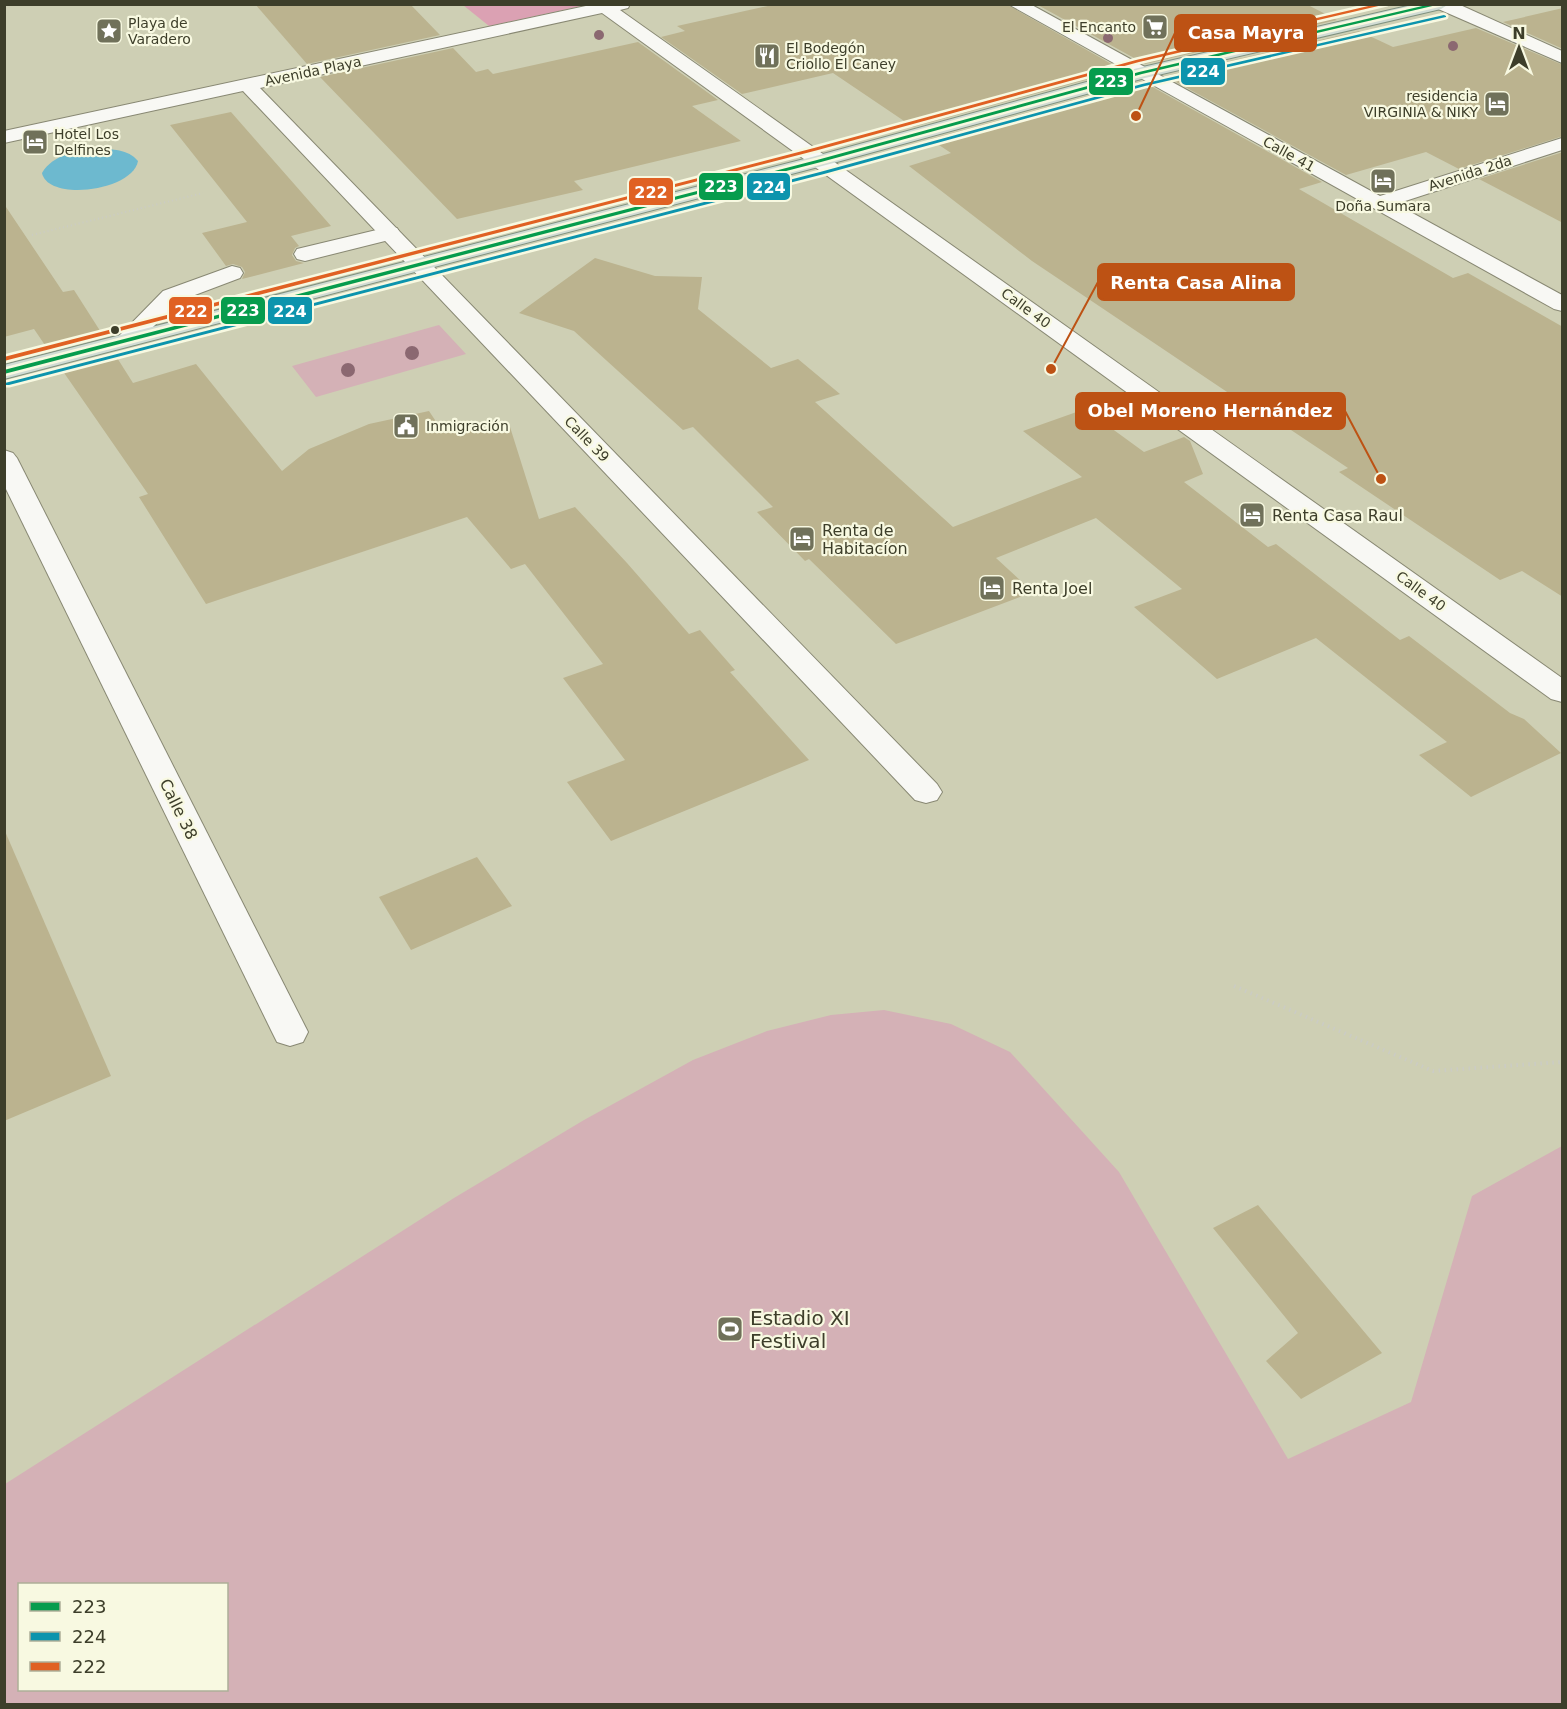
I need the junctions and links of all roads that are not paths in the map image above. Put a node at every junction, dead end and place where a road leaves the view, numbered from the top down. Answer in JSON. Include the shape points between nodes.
{"nodes":[{"id":1,"x":1016,"y":4,"type":"edge"},
{"id":2,"x":1442,"y":4,"type":"edge"},
{"id":3,"x":614,"y":6,"type":"edge"},
{"id":4,"x":1563,"y":58,"type":"edge"},
{"id":5,"x":1142,"y":73,"type":"junction"},
{"id":6,"x":248,"y":85,"type":"junction"},
{"id":7,"x":4,"y":137,"type":"edge"},
{"id":8,"x":1563,"y":144,"type":"edge"},
{"id":9,"x":819,"y":161,"type":"junction"},
{"id":10,"x":1378,"y":203,"type":"junction"},
{"id":11,"x":389,"y":233,"type":"junction"},
{"id":12,"x":305,"y":254,"type":"dead end"},
{"id":13,"x":419,"y":264,"type":"junction"},
{"id":14,"x":232,"y":273,"type":"dead end"},
{"id":15,"x":1563,"y":304,"type":"edge"},
{"id":16,"x":128,"y":339,"type":"junction"},
{"id":17,"x":4,"y":372,"type":"edge"},
{"id":18,"x":4,"y":458,"type":"edge"},
{"id":19,"x":1563,"y":692,"type":"edge"},
{"id":20,"x":926,"y":792,"type":"dead end"},
{"id":21,"x":290,"y":1032,"type":"dead end"}],
"edges":[{"from":1,"to":5,"type":"street","name":"Calle 41"},
{"from":2,"to":4,"type":"street"},
{"from":2,"to":5,"type":"main road"},
{"from":3,"to":6,"type":"street","name":"Avenida Playa"},
{"from":3,"to":9,"type":"street","name":"Calle 40"},
{"from":5,"to":9,"type":"main road"},
{"from":5,"to":10,"type":"street","name":"Calle 41"},
{"from":6,"to":7,"type":"street","name":"Avenida Playa"},
{"from":6,"to":11,"type":"street","name":"Calle 39"},
{"from":8,"to":10,"type":"street","name":"Avenida 2da"},
{"from":9,"to":13,"type":"main road"},
{"from":9,"to":19,"type":"street","name":"Calle 40"},
{"from":10,"to":15,"type":"street","name":"Calle 41"},
{"from":11,"to":12,"type":"street"},
{"from":11,"to":13,"type":"street","name":"Calle 39"},
{"from":13,"to":16,"type":"main road"},
{"from":13,"to":20,"type":"street","name":"Calle 39"},
{"from":14,"to":16,"type":"street","via":[[171,296]]},
{"from":16,"to":17,"type":"main road"},
{"from":18,"to":21,"type":"street","name":"Calle 38"}]}
